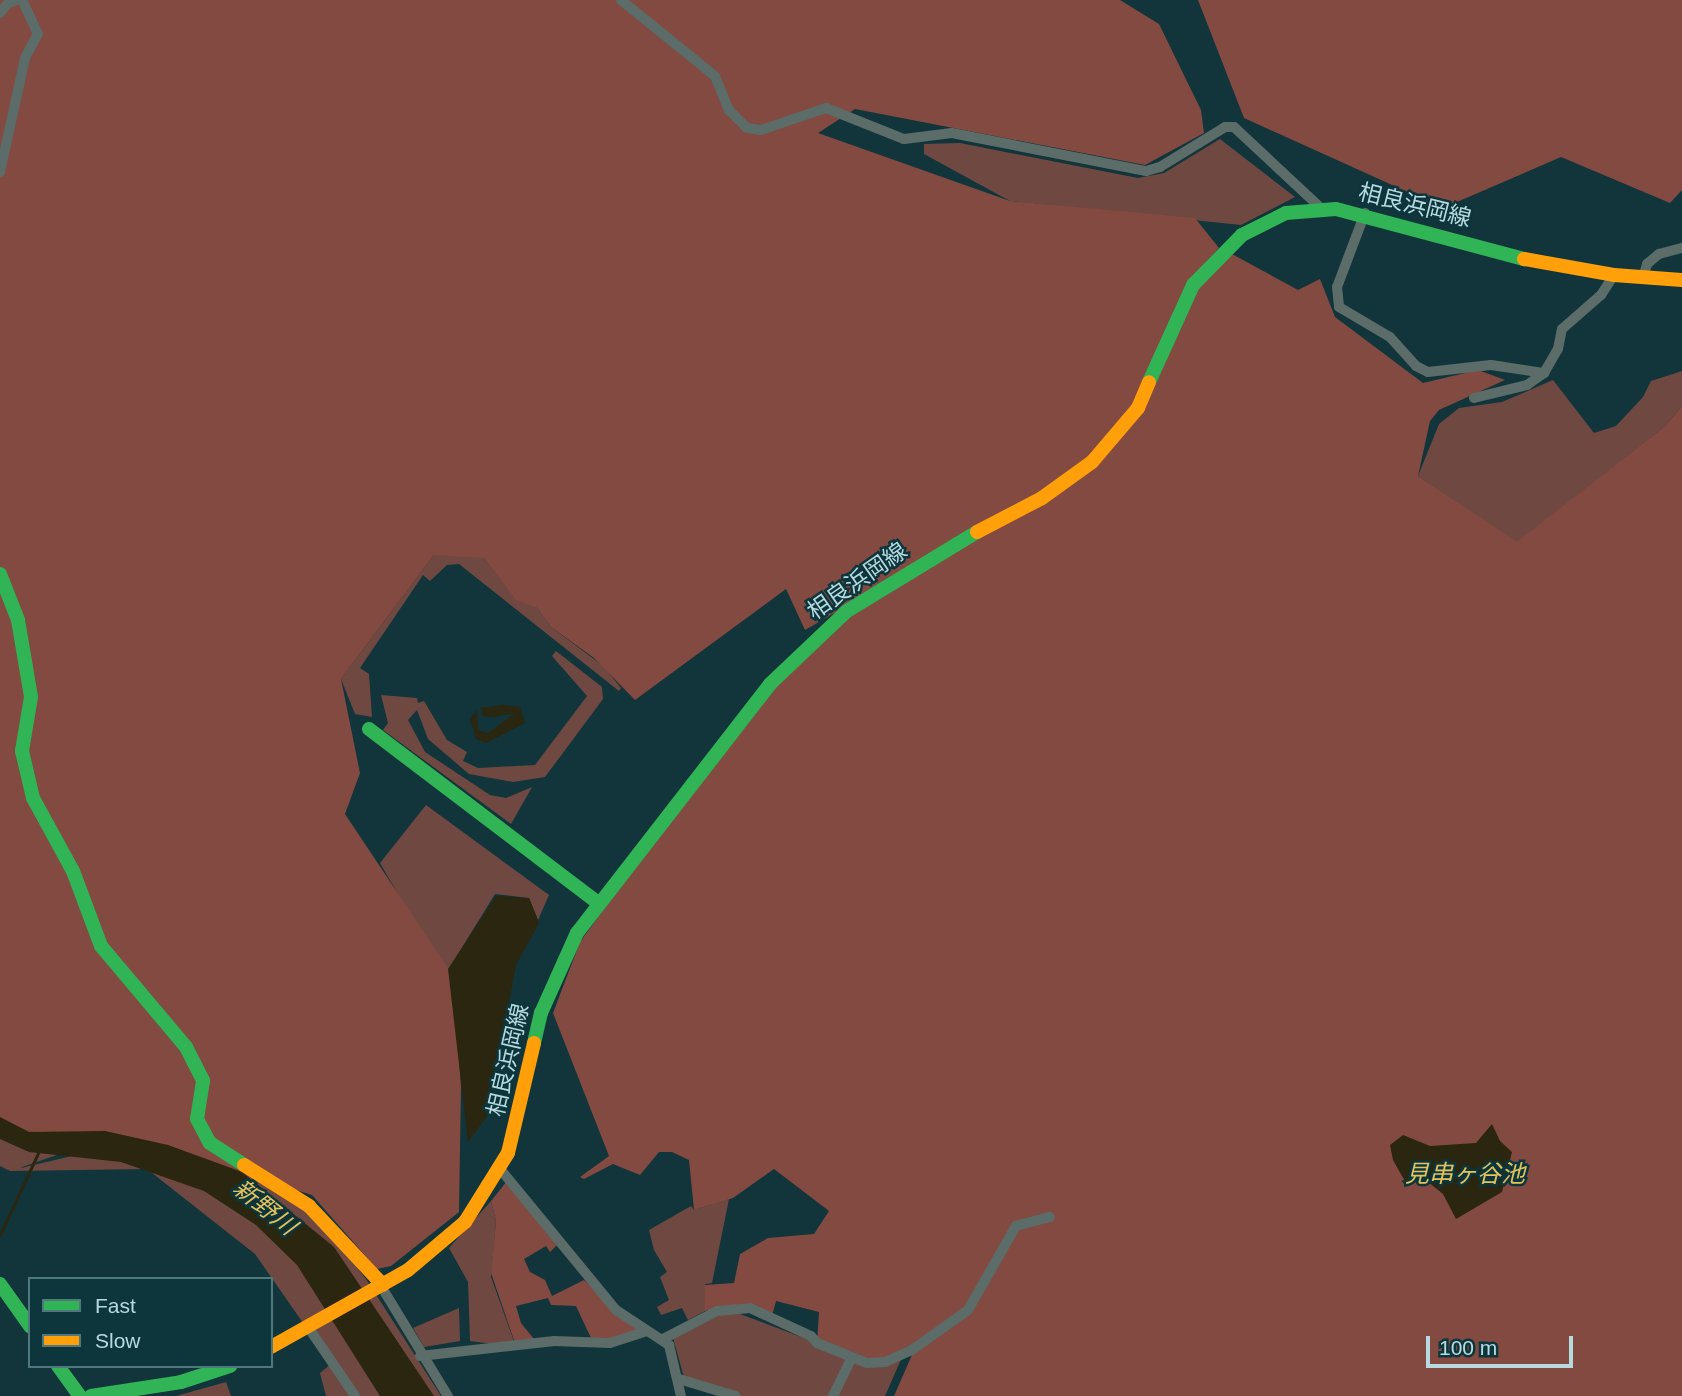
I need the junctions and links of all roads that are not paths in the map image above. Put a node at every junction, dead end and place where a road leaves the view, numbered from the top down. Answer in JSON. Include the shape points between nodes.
{"nodes":[{"id":1,"x":20,"y":0,"type":"edge"},
{"id":2,"x":621,"y":0,"type":"edge"},
{"id":3,"x":0,"y":13,"type":"edge"},
{"id":4,"x":0,"y":172,"type":"edge"},
{"id":5,"x":1322,"y":209,"type":"junction"},
{"id":6,"x":1365,"y":213,"type":"junction"},
{"id":7,"x":1682,"y":247,"type":"edge"},
{"id":8,"x":1614,"y":275,"type":"junction"},
{"id":9,"x":1643,"y":278,"type":"junction"},
{"id":10,"x":1682,"y":280,"type":"edge"},
{"id":11,"x":1544,"y":373,"type":"junction"},
{"id":12,"x":1474,"y":398,"type":"dead end"},
{"id":13,"x":0,"y":574,"type":"edge"},
{"id":14,"x":369,"y":729,"type":"dead end"},
{"id":15,"x":598,"y":903,"type":"junction"},
{"id":16,"x":501,"y":1170,"type":"junction"},
{"id":17,"x":1050,"y":1217,"type":"dead end"},
{"id":18,"x":0,"y":1284,"type":"edge"},
{"id":19,"x":381,"y":1287,"type":"junction"},
{"id":20,"x":28,"y":1323,"type":"edge"},
{"id":21,"x":311,"y":1326,"type":"junction"},
{"id":22,"x":648,"y":1331,"type":"junction"},
{"id":23,"x":663,"y":1339,"type":"junction"},
{"id":24,"x":273,"y":1346,"type":"edge"},
{"id":25,"x":420,"y":1356,"type":"junction"},
{"id":26,"x":852,"y":1357,"type":"junction"},
{"id":27,"x":59,"y":1368,"type":"edge"},
{"id":28,"x":224,"y":1368,"type":"edge"},
{"id":29,"x":679,"y":1379,"type":"junction"},
{"id":30,"x":80,"y":1396,"type":"edge"},
{"id":31,"x":91,"y":1396,"type":"edge"},
{"id":32,"x":355,"y":1396,"type":"edge"},
{"id":33,"x":448,"y":1396,"type":"edge"},
{"id":34,"x":681,"y":1396,"type":"edge"},
{"id":35,"x":736,"y":1396,"type":"edge"},
{"id":36,"x":833,"y":1396,"type":"edge"}],
"edges":[{"from":1,"to":3,"type":"street","via":[[8,3]]},
{"from":1,"to":4,"type":"street","via":[[38,34],[25,58]]},
{"from":2,"to":5,"type":"street","via":[[715,76],[729,110],[747,128],[761,130],[827,108],[904,139],[953,133],[1146,171],[1225,127],[1234,127]]},
{"from":5,"to":6,"type":"main road","name":"相良浜岡線"},
{"from":5,"to":15,"type":"main road","name":"相良浜岡線","via":[[1286,214],[1257,226],[1209,265],[1183,304],[1138,408],[1092,462],[1042,498],[886,583],[801,652],[722,743]]},
{"from":6,"to":8,"type":"main road","name":"相良浜岡線","via":[[1525,258]]},
{"from":6,"to":11,"type":"street","via":[[1340,277],[1339,307],[1390,337],[1416,366],[1428,372],[1491,365]]},
{"from":7,"to":9,"type":"street","via":[[1658,254],[1647,264]]},
{"from":8,"to":9,"type":"main road","name":"相良浜岡線"},
{"from":8,"to":11,"type":"street","via":[[1601,295],[1562,329],[1558,349]]},
{"from":9,"to":10,"type":"main road","name":"相良浜岡線"},
{"from":11,"to":12,"type":"street","via":[[1527,385]]},
{"from":13,"to":19,"type":"main road","via":[[18,620],[32,696],[22,751],[33,798],[73,871],[101,946],[186,1047],[203,1081],[197,1119],[210,1143],[310,1206]]},
{"from":14,"to":15,"type":"main road"},
{"from":15,"to":16,"type":"main road","name":"相良浜岡線","via":[[548,992],[522,1107]]},
{"from":16,"to":19,"type":"main road","name":"相良浜岡線","via":[[477,1208],[446,1242]]},
{"from":16,"to":22,"type":"street","via":[[616,1310]]},
{"from":17,"to":26,"type":"street","via":[[1016,1226],[968,1310],[903,1355],[867,1363]]},
{"from":18,"to":20,"type":"main road"},
{"from":19,"to":21,"type":"main road","name":"相良浜岡線"},
{"from":19,"to":25,"type":"street"},
{"from":21,"to":24,"type":"main road","name":"相良浜岡線"},
{"from":21,"to":32,"type":"street"},
{"from":22,"to":23,"type":"street"},
{"from":22,"to":25,"type":"street","via":[[610,1343],[554,1341]]},
{"from":23,"to":26,"type":"street","via":[[717,1311],[750,1308]]},
{"from":23,"to":29,"type":"street"},
{"from":25,"to":33,"type":"street"},
{"from":26,"to":36,"type":"street"},
{"from":27,"to":30,"type":"main road"},
{"from":28,"to":31,"type":"main road","via":[[181,1382]]},
{"from":29,"to":34,"type":"street"},
{"from":29,"to":35,"type":"street"}]}
